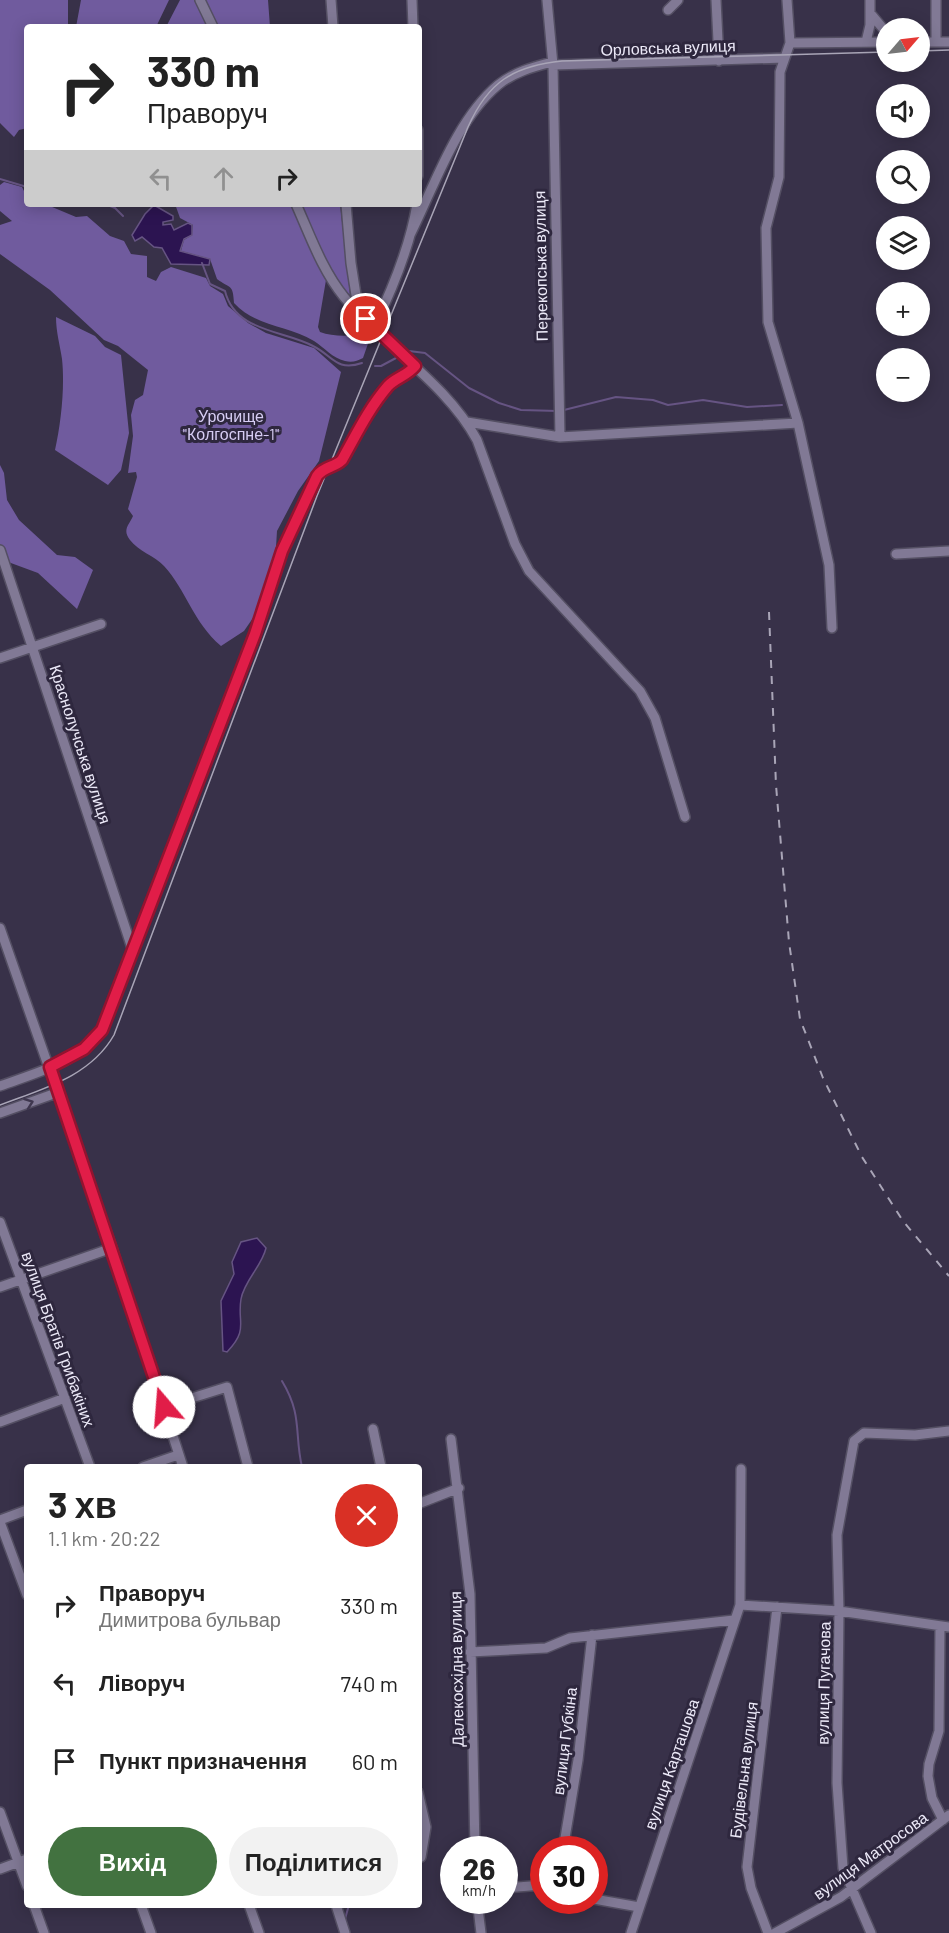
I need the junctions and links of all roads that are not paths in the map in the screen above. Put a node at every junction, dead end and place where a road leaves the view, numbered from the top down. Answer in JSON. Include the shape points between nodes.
{"nodes":[{"id":1,"x":200,"y":0,"type":"edge"},
{"id":2,"x":332,"y":0,"type":"edge"},
{"id":3,"x":412,"y":0,"type":"edge"},
{"id":4,"x":547,"y":0,"type":"edge"},
{"id":5,"x":678,"y":0,"type":"edge"},
{"id":6,"x":716,"y":0,"type":"edge"},
{"id":7,"x":787,"y":0,"type":"edge"},
{"id":8,"x":870,"y":0,"type":"edge"},
{"id":9,"x":936,"y":0,"type":"edge"},
{"id":10,"x":668,"y":10,"type":"dead end"},
{"id":11,"x":870,"y":13,"type":"junction"},
{"id":12,"x":876,"y":20,"type":"edge"},
{"id":13,"x":212,"y":24,"type":"edge"},
{"id":14,"x":333,"y":24,"type":"edge"},
{"id":15,"x":413,"y":24,"type":"edge"},
{"id":16,"x":866,"y":42,"type":"junction"},
{"id":17,"x":876,"y":42,"type":"edge"},
{"id":18,"x":930,"y":42,"type":"edge"},
{"id":19,"x":936,"y":42,"type":"junction"},
{"id":20,"x":949,"y":42,"type":"edge"},
{"id":21,"x":790,"y":43,"type":"junction"},
{"id":22,"x":784,"y":58,"type":"junction"},
{"id":23,"x":719,"y":61,"type":"junction"},
{"id":24,"x":553,"y":64,"type":"junction"},
{"id":25,"x":297,"y":207,"type":"edge"},
{"id":26,"x":346,"y":207,"type":"edge"},
{"id":27,"x":416,"y":207,"type":"edge"},
{"id":28,"x":410,"y":235,"type":"junction"},
{"id":29,"x":359,"y":314,"type":"junction"},
{"id":30,"x":374,"y":327,"type":"junction"},
{"id":31,"x":415,"y":366,"type":"junction"},
{"id":32,"x":467,"y":422,"type":"junction"},
{"id":33,"x":798,"y":423,"type":"junction"},
{"id":34,"x":560,"y":437,"type":"junction"},
{"id":35,"x":0,"y":550,"type":"edge"},
{"id":36,"x":949,"y":551,"type":"edge"},
{"id":37,"x":896,"y":554,"type":"dead end"},
{"id":38,"x":101,"y":624,"type":"dead end"},
{"id":39,"x":832,"y":628,"type":"dead end"},
{"id":40,"x":33,"y":647,"type":"junction"},
{"id":41,"x":0,"y":658,"type":"edge"},
{"id":42,"x":685,"y":817,"type":"dead end"},
{"id":43,"x":0,"y":928,"type":"edge"},
{"id":44,"x":132,"y":948,"type":"junction"},
{"id":45,"x":50,"y":1067,"type":"junction"},
{"id":46,"x":0,"y":1086,"type":"edge"},
{"id":47,"x":59,"y":1092,"type":"junction"},
{"id":48,"x":0,"y":1113,"type":"edge"},
{"id":49,"x":0,"y":1222,"type":"edge"},
{"id":50,"x":112,"y":1248,"type":"junction"},
{"id":51,"x":21,"y":1280,"type":"junction"},
{"id":52,"x":0,"y":1287,"type":"edge"},
{"id":53,"x":65,"y":1398,"type":"junction"},
{"id":54,"x":164,"y":1407,"type":"junction"},
{"id":55,"x":0,"y":1422,"type":"edge"},
{"id":56,"x":373,"y":1429,"type":"dead end"},
{"id":57,"x":949,"y":1431,"type":"edge"},
{"id":58,"x":451,"y":1439,"type":"dead end"},
{"id":59,"x":178,"y":1455,"type":"junction"},
{"id":60,"x":89,"y":1464,"type":"edge"},
{"id":61,"x":152,"y":1464,"type":"edge"},
{"id":62,"x":182,"y":1464,"type":"edge"},
{"id":63,"x":247,"y":1464,"type":"edge"},
{"id":64,"x":380,"y":1464,"type":"edge"},
{"id":65,"x":741,"y":1469,"type":"dead end"},
{"id":66,"x":459,"y":1488,"type":"junction"},
{"id":67,"x":422,"y":1502,"type":"edge"},
{"id":68,"x":24,"y":1511,"type":"edge"},
{"id":69,"x":0,"y":1521,"type":"edge"},
{"id":70,"x":24,"y":1587,"type":"edge"},
{"id":71,"x":740,"y":1605,"type":"junction"},
{"id":72,"x":777,"y":1607,"type":"junction"},
{"id":73,"x":839,"y":1611,"type":"junction"},
{"id":74,"x":734,"y":1620,"type":"junction"},
{"id":75,"x":944,"y":1628,"type":"edge"},
{"id":76,"x":592,"y":1635,"type":"junction"},
{"id":77,"x":470,"y":1652,"type":"junction"},
{"id":78,"x":949,"y":1728,"type":"edge"},
{"id":79,"x":939,"y":1731,"type":"junction"},
{"id":80,"x":422,"y":1810,"type":"edge"},
{"id":81,"x":0,"y":1812,"type":"edge"},
{"id":82,"x":946,"y":1817,"type":"edge"},
{"id":83,"x":475,"y":1836,"type":"edge"},
{"id":84,"x":565,"y":1836,"type":"edge"},
{"id":85,"x":422,"y":1851,"type":"edge"},
{"id":86,"x":23,"y":1860,"type":"edge"},
{"id":87,"x":0,"y":1869,"type":"edge"},
{"id":88,"x":853,"y":1889,"type":"junction"},
{"id":89,"x":608,"y":1901,"type":"edge"},
{"id":90,"x":639,"y":1907,"type":"junction"},
{"id":91,"x":35,"y":1908,"type":"edge"},
{"id":92,"x":142,"y":1908,"type":"edge"},
{"id":93,"x":250,"y":1908,"type":"edge"},
{"id":94,"x":337,"y":1908,"type":"edge"},
{"id":95,"x":479,"y":1914,"type":"edge"},
{"id":96,"x":44,"y":1933,"type":"edge"},
{"id":97,"x":152,"y":1933,"type":"edge"},
{"id":98,"x":259,"y":1933,"type":"edge"},
{"id":99,"x":345,"y":1933,"type":"edge"},
{"id":100,"x":481,"y":1933,"type":"edge"},
{"id":101,"x":631,"y":1933,"type":"edge"},
{"id":102,"x":768,"y":1933,"type":"edge"},
{"id":103,"x":775,"y":1933,"type":"edge"},
{"id":104,"x":871,"y":1933,"type":"edge"}],
"edges":[{"from":1,"to":13,"type":"street"},
{"from":2,"to":14,"type":"street"},
{"from":3,"to":15,"type":"street"},
{"from":4,"to":24,"type":"street","name":"Перекопська вулиця"},
{"from":5,"to":10,"type":"street"},
{"from":6,"to":23,"type":"street"},
{"from":7,"to":21,"type":"street"},
{"from":8,"to":11,"type":"street"},
{"from":9,"to":19,"type":"street"},
{"from":11,"to":12,"type":"street"},
{"from":11,"to":16,"type":"street"},
{"from":16,"to":17,"type":"street"},
{"from":16,"to":21,"type":"street"},
{"from":18,"to":19,"type":"street"},
{"from":19,"to":20,"type":"street"},
{"from":21,"to":22,"type":"street"},
{"from":22,"to":23,"type":"street","name":"Орловська вулиця"},
{"from":22,"to":33,"type":"street","via":[[780,72],[779,177],[766,228],[768,322]]},
{"from":23,"to":24,"type":"street","name":"Орловська вулиця"},
{"from":24,"to":28,"type":"street","name":"Орловська вулиця","via":[[522,70],[498,85],[465,122]]},
{"from":24,"to":34,"type":"street","name":"Перекопська вулиця"},
{"from":25,"to":29,"type":"street","via":[[335,286]]},
{"from":26,"to":29,"type":"street"},
{"from":27,"to":28,"type":"street"},
{"from":28,"to":30,"type":"street","via":[[391,292]]},
{"from":29,"to":30,"type":"street"},
{"from":30,"to":31,"type":"street"},
{"from":31,"to":32,"type":"street"},
{"from":31,"to":44,"type":"street","via":[[393,381],[373,404],[342,460],[317,476],[282,551],[255,634]]},
{"from":32,"to":34,"type":"street"},
{"from":32,"to":42,"type":"street","via":[[529,571],[640,691],[655,718]]},
{"from":33,"to":34,"type":"street"},
{"from":33,"to":39,"type":"street","via":[[829,565]]},
{"from":35,"to":40,"type":"street","name":"Краснолучська вулиця"},
{"from":36,"to":37,"type":"street"},
{"from":38,"to":40,"type":"street"},
{"from":40,"to":41,"type":"street"},
{"from":40,"to":44,"type":"street","name":"Краснолучська вулиця"},
{"from":43,"to":45,"type":"street"},
{"from":44,"to":45,"type":"street","via":[[102,1030],[84,1049]]},
{"from":45,"to":46,"type":"street"},
{"from":45,"to":47,"type":"street"},
{"from":48,"to":47,"type":"street","one_way":true},
{"from":47,"to":50,"type":"street"},
{"from":49,"to":51,"type":"street","name":"вулиця Братів Грибакіних"},
{"from":50,"to":51,"type":"street"},
{"from":50,"to":54,"type":"street"},
{"from":51,"to":52,"type":"street"},
{"from":51,"to":53,"type":"street","name":"вулиця Братів Грибакіних"},
{"from":53,"to":55,"type":"street"},
{"from":53,"to":60,"type":"street","name":"вулиця Братів Грибакіних"},
{"from":54,"to":59,"type":"street"},
{"from":54,"to":63,"type":"street","via":[[227,1386]]},
{"from":56,"to":64,"type":"street"},
{"from":57,"to":73,"type":"street","name":"вулиця Пугачова","via":[[915,1435],[864,1433],[854,1441],[837,1535]]},
{"from":58,"to":66,"type":"street","name":"Далекосхідна вулиця"},
{"from":59,"to":61,"type":"street"},
{"from":59,"to":62,"type":"street"},
{"from":65,"to":71,"type":"street"},
{"from":66,"to":67,"type":"street"},
{"from":66,"to":77,"type":"street","name":"Далекосхідна вулиця","via":[[470,1594]]},
{"from":68,"to":69,"type":"street"},
{"from":69,"to":70,"type":"street"},
{"from":71,"to":72,"type":"street"},
{"from":71,"to":74,"type":"street","name":"вулиця Карташова"},
{"from":72,"to":73,"type":"street"},
{"from":72,"to":102,"type":"street","name":"Будівельна вулиця","via":[[747,1866]]},
{"from":73,"to":75,"type":"street"},
{"from":73,"to":88,"type":"street","name":"вулиця Пугачова","via":[[837,1783],[841,1857]]},
{"from":74,"to":76,"type":"street"},
{"from":74,"to":90,"type":"street","name":"вулиця Карташова"},
{"from":75,"to":79,"type":"street"},
{"from":76,"to":77,"type":"street","via":[[570,1638],[546,1648]]},
{"from":76,"to":84,"type":"street","name":"вулиця Губкіна"},
{"from":77,"to":83,"type":"street","name":"Далекосхідна вулиця"},
{"from":78,"to":79,"type":"street"},
{"from":79,"to":82,"type":"street","via":[[928,1776],[932,1798]]},
{"from":80,"to":85,"type":"street","via":[[426,1827]]},
{"from":81,"to":86,"type":"street"},
{"from":82,"to":88,"type":"street","name":"вулиця Матросова"},
{"from":86,"to":87,"type":"street"},
{"from":88,"to":103,"type":"street","name":"вулиця Матросова"},
{"from":88,"to":104,"type":"street","name":"вулиця Пугачова"},
{"from":89,"to":90,"type":"street"},
{"from":90,"to":101,"type":"street","name":"вулиця Карташова"},
{"from":91,"to":96,"type":"street"},
{"from":92,"to":97,"type":"street"},
{"from":93,"to":98,"type":"street"},
{"from":94,"to":99,"type":"street"},
{"from":95,"to":100,"type":"street"}]}
